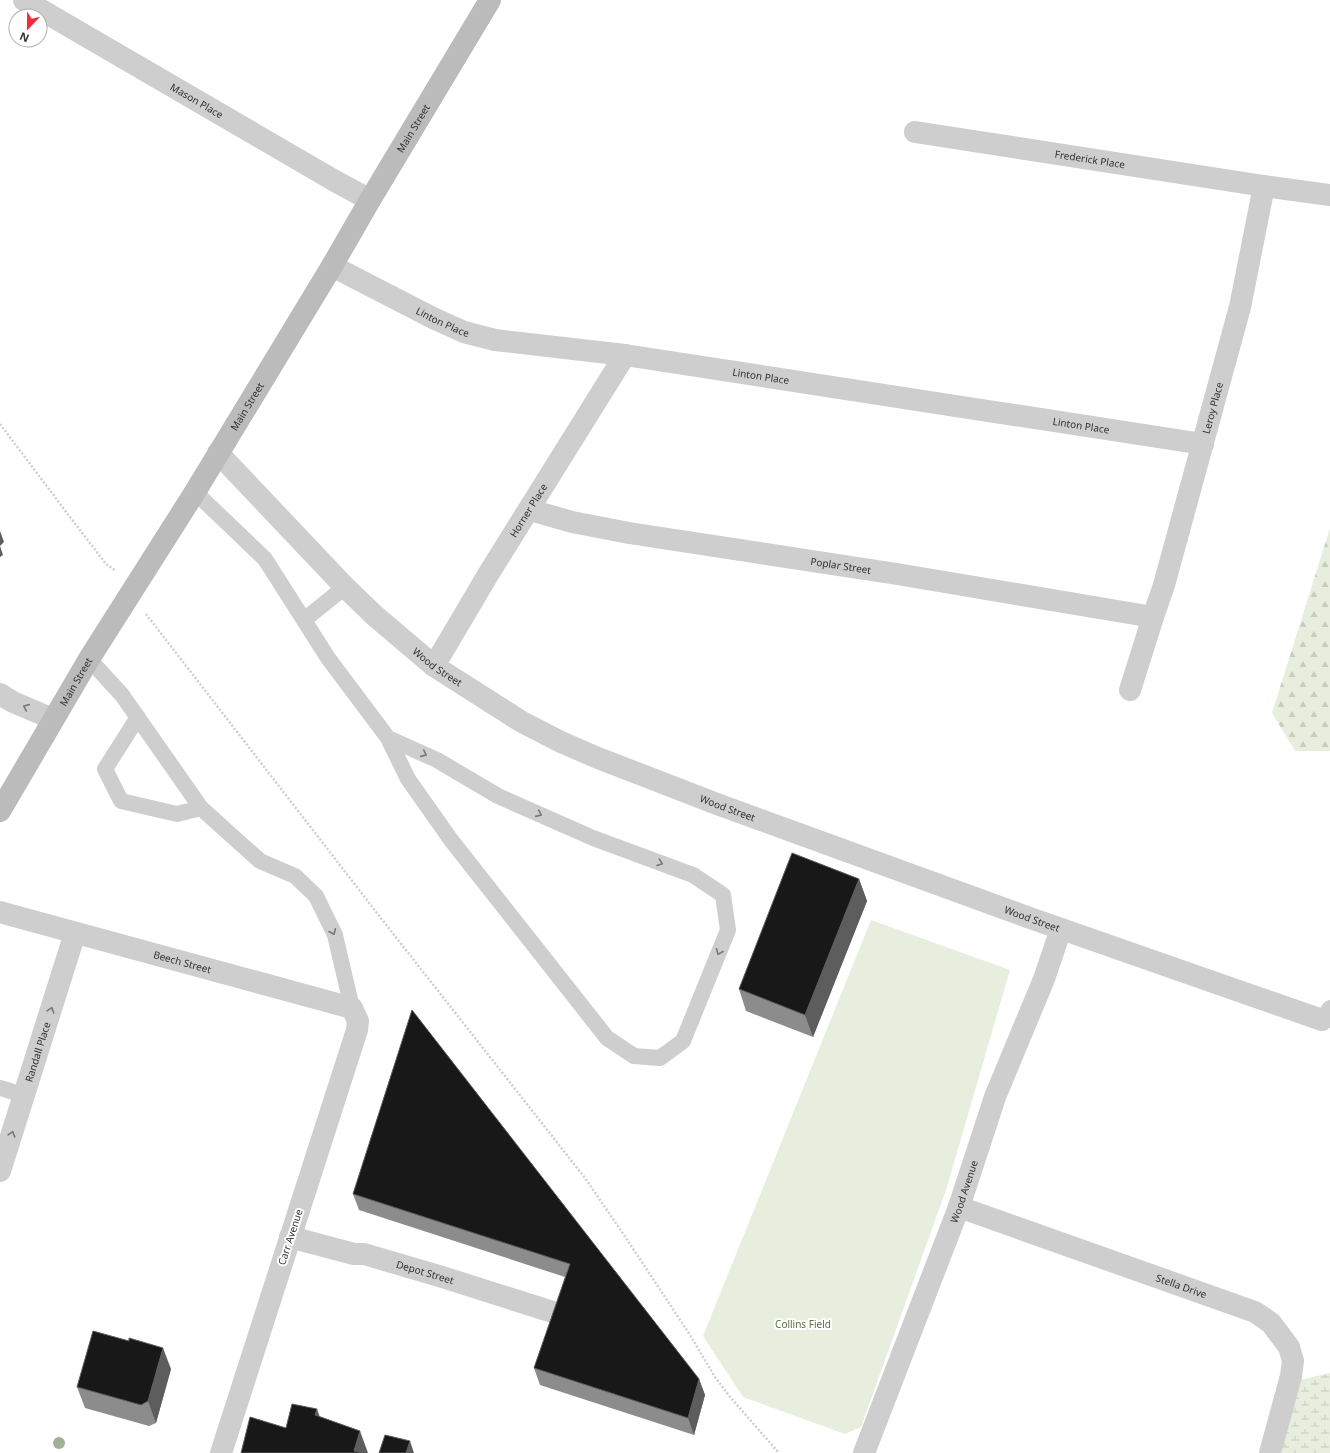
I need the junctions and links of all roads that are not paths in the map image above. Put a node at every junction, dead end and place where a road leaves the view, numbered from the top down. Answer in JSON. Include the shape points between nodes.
{"nodes":[{"id":1,"x":24,"y":0,"type":"edge"},
{"id":2,"x":490,"y":0,"type":"edge"},
{"id":3,"x":916,"y":132,"type":"dead end"},
{"id":4,"x":1264,"y":186,"type":"junction"},
{"id":5,"x":1330,"y":195,"type":"edge"},
{"id":6,"x":370,"y":200,"type":"junction"},
{"id":7,"x":332,"y":266,"type":"junction"},
{"id":8,"x":625,"y":355,"type":"junction"},
{"id":9,"x":1203,"y":444,"type":"junction"},
{"id":10,"x":218,"y":453,"type":"junction"},
{"id":11,"x":195,"y":492,"type":"junction"},
{"id":12,"x":530,"y":510,"type":"junction"},
{"id":13,"x":345,"y":587,"type":"junction"},
{"id":14,"x":1153,"y":617,"type":"junction"},
{"id":15,"x":304,"y":620,"type":"junction"},
{"id":16,"x":89,"y":659,"type":"junction"},
{"id":17,"x":434,"y":666,"type":"junction"},
{"id":18,"x":1130,"y":690,"type":"dead end"},
{"id":19,"x":0,"y":694,"type":"edge"},
{"id":20,"x":138,"y":717,"type":"junction"},
{"id":21,"x":53,"y":719,"type":"junction"},
{"id":22,"x":388,"y":738,"type":"junction"},
{"id":23,"x":1,"y":805,"type":"edge"},
{"id":24,"x":201,"y":808,"type":"junction"},
{"id":25,"x":0,"y":912,"type":"edge"},
{"id":26,"x":1061,"y":928,"type":"junction"},
{"id":27,"x":75,"y":933,"type":"junction"},
{"id":28,"x":355,"y":1014,"type":"junction"},
{"id":29,"x":1326,"y":1014,"type":"edge"},
{"id":30,"x":0,"y":1088,"type":"edge"},
{"id":31,"x":24,"y":1095,"type":"junction"},
{"id":32,"x":0,"y":1171,"type":"edge"},
{"id":33,"x":959,"y":1208,"type":"junction"},
{"id":34,"x":290,"y":1237,"type":"junction"},
{"id":35,"x":560,"y":1314,"type":"edge"},
{"id":36,"x":221,"y":1453,"type":"edge"},
{"id":37,"x":864,"y":1453,"type":"edge"},
{"id":38,"x":1270,"y":1453,"type":"edge"}],
"edges":[{"from":1,"to":6,"type":"street","name":"Mason Place"},
{"from":2,"to":6,"type":"street","name":"Main Street"},
{"from":3,"to":4,"type":"street","name":"Frederick Place"},
{"from":4,"to":5,"type":"street"},
{"from":4,"to":9,"type":"street","name":"Leroy Place","via":[[1240,307]]},
{"from":6,"to":7,"type":"street","name":"Main Street"},
{"from":7,"to":8,"type":"street","name":"Linton Place","via":[[464,332],[496,340]]},
{"from":7,"to":10,"type":"street","name":"Main Street"},
{"from":8,"to":9,"type":"street","name":"Linton Place"},
{"from":8,"to":12,"type":"street","name":"Horner Place"},
{"from":9,"to":14,"type":"street","name":"Leroy Place"},
{"from":10,"to":11,"type":"street","name":"Main Street"},
{"from":10,"to":13,"type":"street","name":"Wood Street"},
{"from":11,"to":15,"type":"lane","via":[[265,560]]},
{"from":11,"to":16,"type":"street","name":"Main Street"},
{"from":12,"to":14,"type":"street","name":"Poplar Street","via":[[572,522],[628,533],[898,574]]},
{"from":12,"to":17,"type":"street","name":"Horner Place"},
{"from":13,"to":15,"type":"lane"},
{"from":13,"to":17,"type":"street","name":"Wood Street"},
{"from":14,"to":18,"type":"street","name":"Leroy Place"},
{"from":15,"to":22,"type":"lane","via":[[328,658]]},
{"from":16,"to":20,"type":"lane"},
{"from":16,"to":21,"type":"street","name":"Main Street"},
{"from":17,"to":26,"type":"street","name":"Wood Street","via":[[522,722],[598,758],[717,804]]},
{"from":21,"to":19,"type":"street","one_way":true},
{"from":20,"to":24,"type":"lane"},
{"from":20,"to":24,"type":"lane","via":[[105,769],[121,800],[176,814]]},
{"from":21,"to":23,"type":"street","name":"Main Street"},
{"from":22,"to":22,"type":"lane","one_way":true,"via":[[437,760],[498,796],[593,838],[693,875],[723,895],[728,930],[683,1041],[660,1058],[634,1056],[607,1038],[451,840],[408,779]]},
{"from":24,"to":28,"type":"lane","one_way":true,"via":[[260,861],[295,876],[316,896],[335,935]]},
{"from":25,"to":27,"type":"street","name":"Beech Street"},
{"from":26,"to":29,"type":"street","name":"Wood Street"},
{"from":26,"to":33,"type":"street","name":"Wood Avenue","via":[[1044,979],[995,1097]]},
{"from":27,"to":28,"type":"street","name":"Beech Street"},
{"from":31,"to":27,"type":"street","name":"Randall Place","one_way":true},
{"from":28,"to":34,"type":"street","name":"Carr Avenue","via":[[357,1030]]},
{"from":30,"to":31,"type":"lane"},
{"from":32,"to":31,"type":"street","name":"Randall Place","one_way":true},
{"from":33,"to":37,"type":"street","name":"Wood Avenue"},
{"from":33,"to":38,"type":"street","name":"Stella Drive","via":[[1254,1312],[1271,1323],[1289,1347],[1293,1361]]},
{"from":34,"to":35,"type":"street","name":"Depot Street","via":[[354,1254],[364,1254]]},
{"from":34,"to":36,"type":"street","name":"Carr Avenue"}]}
